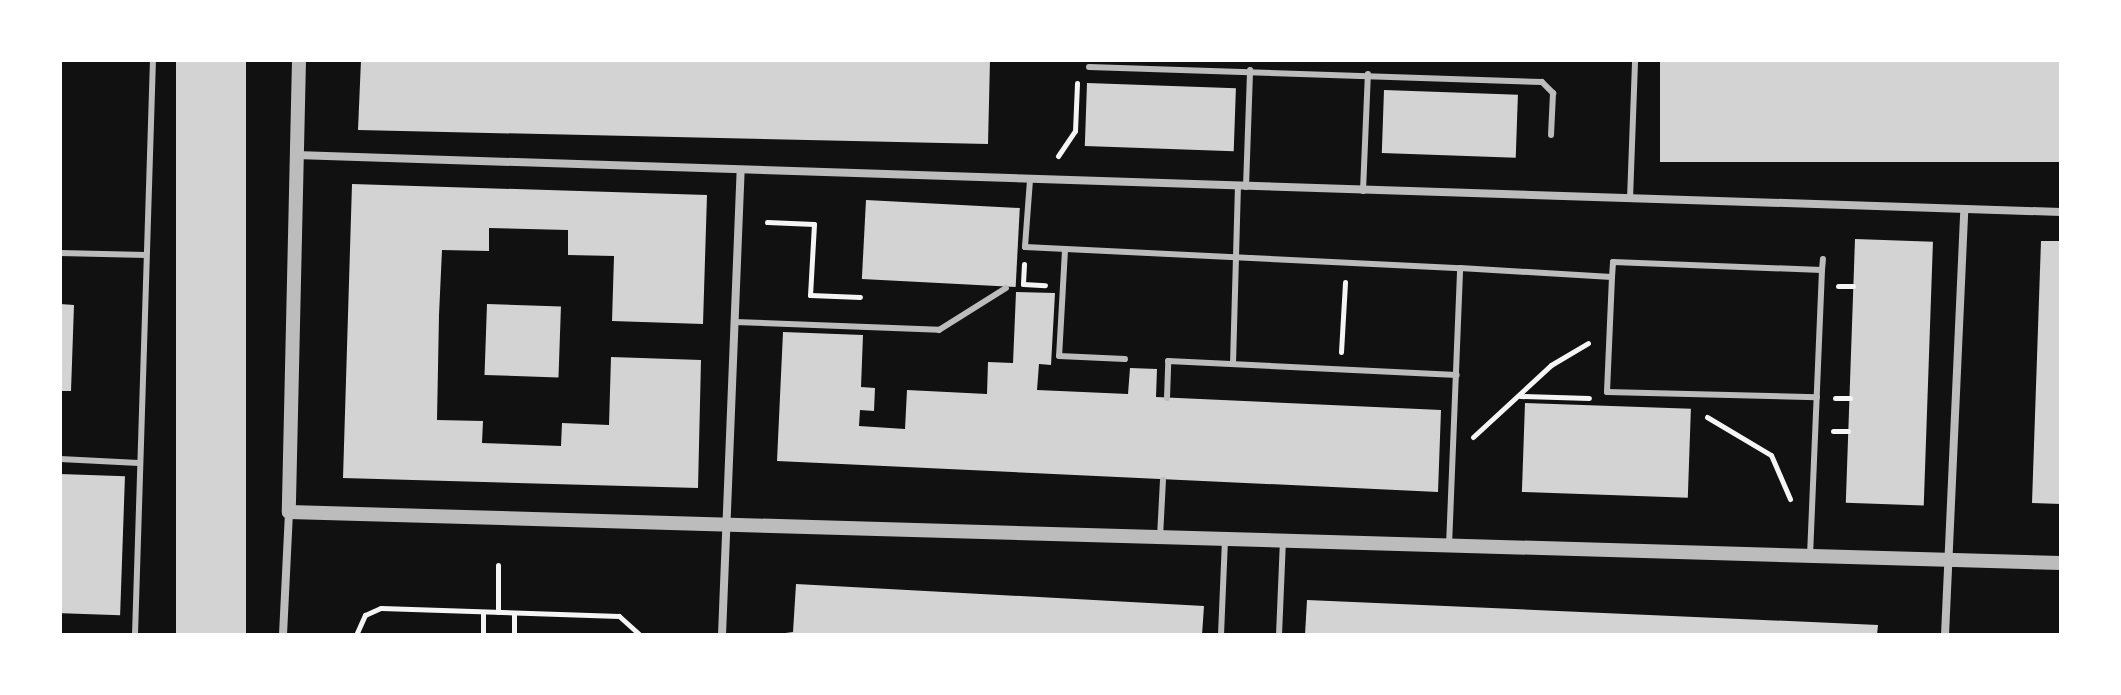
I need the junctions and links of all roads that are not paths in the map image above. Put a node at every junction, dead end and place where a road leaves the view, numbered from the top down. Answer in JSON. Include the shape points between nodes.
{"nodes":[{"id":1,"x":153,"y":60,"type":"edge"},
{"id":2,"x":299,"y":60,"type":"edge"},
{"id":3,"x":1635,"y":60,"type":"edge"},
{"id":4,"x":1089,"y":67,"type":"road end"},
{"id":5,"x":1250,"y":70,"type":"junction"},
{"id":6,"x":1368,"y":74,"type":"junction"},
{"id":7,"x":1551,"y":135,"type":"dead end"},
{"id":8,"x":296,"y":155,"type":"junction"},
{"id":9,"x":741,"y":171,"type":"junction"},
{"id":10,"x":1030,"y":180,"type":"junction"},
{"id":11,"x":1242,"y":187,"type":"junction"},
{"id":12,"x":1363,"y":191,"type":"junction"},
{"id":13,"x":1630,"y":199,"type":"junction"},
{"id":14,"x":1964,"y":209,"type":"junction"},
{"id":15,"x":2061,"y":212,"type":"edge"},
{"id":16,"x":1065,"y":250,"type":"junction"},
{"id":17,"x":60,"y":253,"type":"edge"},
{"id":18,"x":146,"y":255,"type":"junction"},
{"id":19,"x":1236,"y":257,"type":"junction"},
{"id":20,"x":1823,"y":259,"type":"dead end"},
{"id":21,"x":1460,"y":268,"type":"junction"},
{"id":22,"x":1822,"y":270,"type":"junction"},
{"id":23,"x":1612,"y":277,"type":"junction"},
{"id":24,"x":1006,"y":288,"type":"dead end"},
{"id":25,"x":735,"y":322,"type":"junction"},
{"id":26,"x":1125,"y":359,"type":"dead end"},
{"id":27,"x":1233,"y":364,"type":"junction"},
{"id":28,"x":1457,"y":375,"type":"junction"},
{"id":29,"x":1817,"y":397,"type":"junction"},
{"id":30,"x":1167,"y":398,"type":"dead end"},
{"id":31,"x":60,"y":459,"type":"edge"},
{"id":32,"x":139,"y":463,"type":"junction"},
{"id":33,"x":1163,"y":480,"type":"dead end"},
{"id":34,"x":289,"y":512,"type":"junction"},
{"id":35,"x":727,"y":525,"type":"junction"},
{"id":36,"x":1160,"y":537,"type":"junction"},
{"id":37,"x":1225,"y":539,"type":"junction"},
{"id":38,"x":1283,"y":541,"type":"junction"},
{"id":39,"x":1449,"y":546,"type":"junction"},
{"id":40,"x":1810,"y":556,"type":"junction"},
{"id":41,"x":1950,"y":560,"type":"junction"},
{"id":42,"x":2061,"y":563,"type":"edge"},
{"id":43,"x":135,"y":635,"type":"edge"},
{"id":44,"x":283,"y":635,"type":"edge"},
{"id":45,"x":722,"y":635,"type":"edge"},
{"id":46,"x":1221,"y":635,"type":"edge"},
{"id":47,"x":1279,"y":635,"type":"edge"},
{"id":48,"x":1945,"y":635,"type":"edge"}],
"edges":[{"from":1,"to":18,"type":"lane"},
{"from":2,"to":8,"type":"street"},
{"from":3,"to":13,"type":"lane"},
{"from":4,"to":5,"type":"lane"},
{"from":5,"to":6,"type":"lane"},
{"from":5,"to":11,"type":"lane"},
{"from":6,"to":7,"type":"lane","via":[[1542,82],[1553,93]]},
{"from":6,"to":12,"type":"lane"},
{"from":8,"to":9,"type":"street"},
{"from":8,"to":34,"type":"street"},
{"from":9,"to":10,"type":"street"},
{"from":9,"to":25,"type":"street"},
{"from":10,"to":11,"type":"street"},
{"from":10,"to":16,"type":"lane","via":[[1025,247]]},
{"from":11,"to":12,"type":"street"},
{"from":11,"to":19,"type":"lane"},
{"from":12,"to":13,"type":"street"},
{"from":13,"to":14,"type":"street"},
{"from":14,"to":15,"type":"street"},
{"from":14,"to":41,"type":"street"},
{"from":16,"to":19,"type":"lane"},
{"from":16,"to":26,"type":"lane","via":[[1059,356]]},
{"from":17,"to":18,"type":"lane"},
{"from":18,"to":32,"type":"lane"},
{"from":19,"to":21,"type":"lane"},
{"from":19,"to":27,"type":"lane"},
{"from":20,"to":22,"type":"lane"},
{"from":21,"to":23,"type":"lane"},
{"from":21,"to":28,"type":"lane"},
{"from":22,"to":23,"type":"lane","via":[[1613,262]]},
{"from":22,"to":29,"type":"lane"},
{"from":23,"to":29,"type":"lane","via":[[1607,392]]},
{"from":24,"to":25,"type":"lane","via":[[939,330]]},
{"from":25,"to":35,"type":"street"},
{"from":27,"to":28,"type":"lane"},
{"from":27,"to":30,"type":"lane","via":[[1168,361]]},
{"from":28,"to":39,"type":"lane"},
{"from":29,"to":40,"type":"lane"},
{"from":31,"to":32,"type":"lane"},
{"from":32,"to":43,"type":"lane"},
{"from":33,"to":36,"type":"lane"},
{"from":34,"to":35,"type":"street"},
{"from":34,"to":44,"type":"street"},
{"from":35,"to":36,"type":"street"},
{"from":35,"to":45,"type":"street"},
{"from":36,"to":37,"type":"street"},
{"from":37,"to":38,"type":"street"},
{"from":37,"to":46,"type":"lane"},
{"from":38,"to":39,"type":"street"},
{"from":38,"to":47,"type":"lane"},
{"from":39,"to":40,"type":"street"},
{"from":40,"to":41,"type":"street"},
{"from":41,"to":42,"type":"street"},
{"from":41,"to":48,"type":"street"}]}
